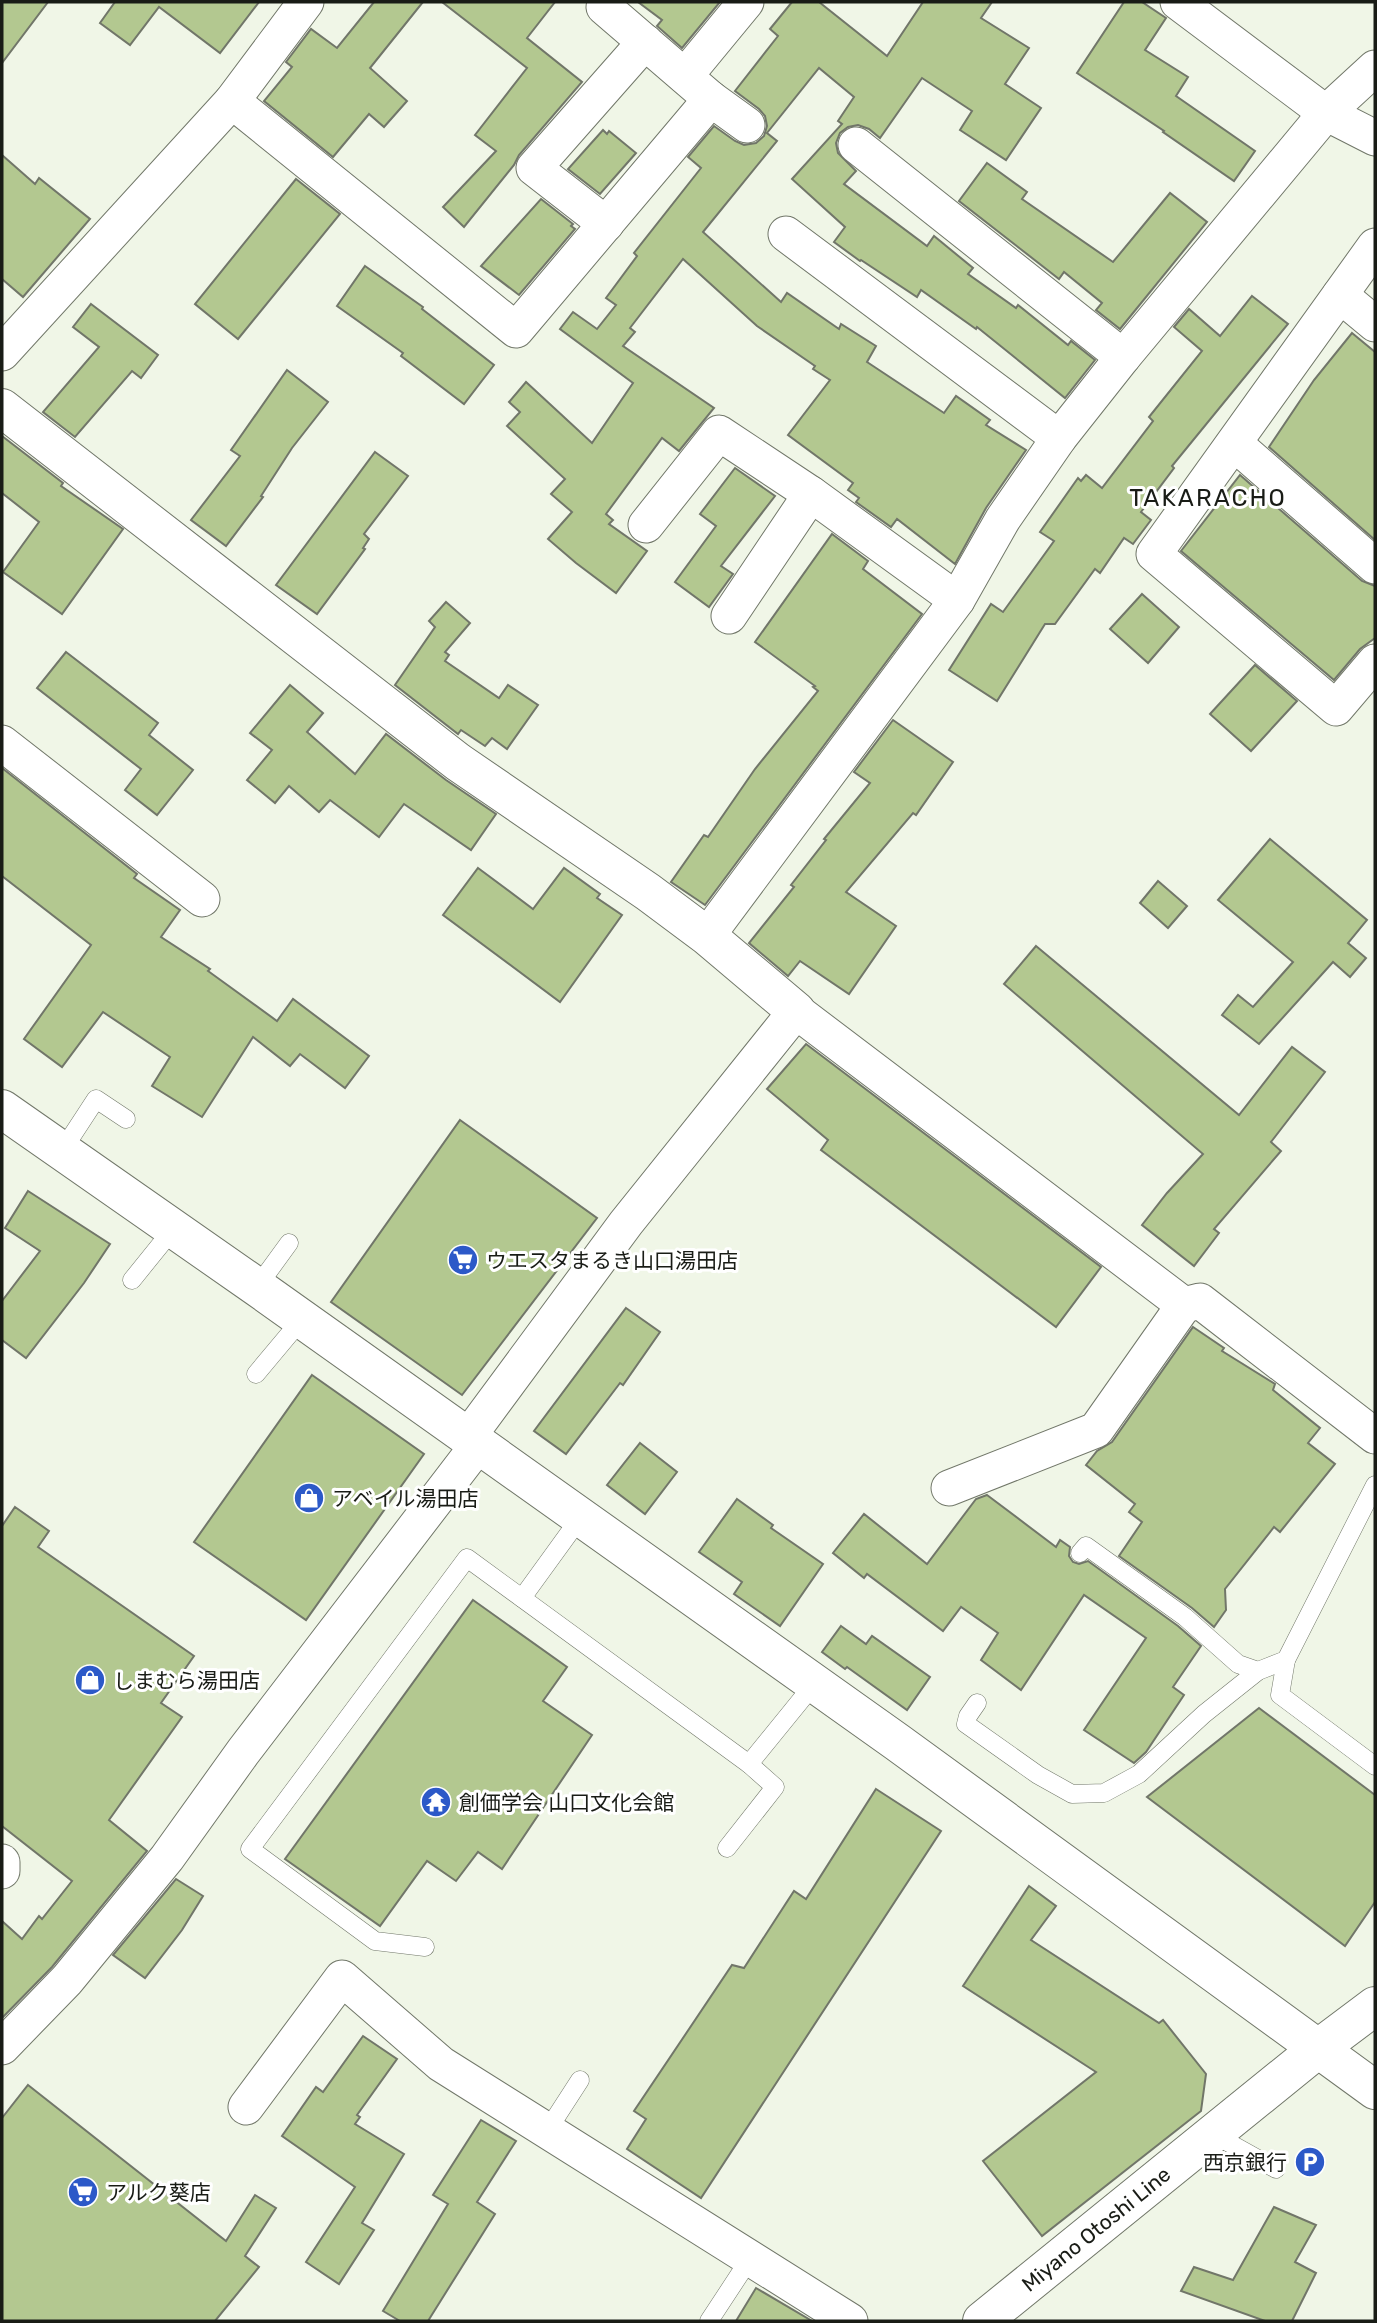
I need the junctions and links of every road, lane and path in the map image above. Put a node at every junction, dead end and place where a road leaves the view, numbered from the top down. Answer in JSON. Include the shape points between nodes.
{"nodes":[{"id":1,"x":306,"y":2,"type":"edge"},
{"id":2,"x":746,"y":2,"type":"edge"},
{"id":3,"x":1178,"y":2,"type":"edge"},
{"id":4,"x":604,"y":6,"type":"dead end"},
{"id":5,"x":645,"y":42,"type":"junction"},
{"id":6,"x":1375,"y":68,"type":"edge"},
{"id":7,"x":685,"y":76,"type":"junction"},
{"id":8,"x":711,"y":99,"type":"junction"},
{"id":9,"x":232,"y":101,"type":"junction"},
{"id":10,"x":1326,"y":113,"type":"junction"},
{"id":11,"x":747,"y":125,"type":"dead end"},
{"id":12,"x":1375,"y":138,"type":"edge"},
{"id":13,"x":856,"y":145,"type":"dead end"},
{"id":14,"x":606,"y":224,"type":"junction"},
{"id":15,"x":786,"y":234,"type":"dead end"},
{"id":16,"x":1375,"y":246,"type":"edge"},
{"id":17,"x":1340,"y":295,"type":"junction"},
{"id":18,"x":1375,"y":324,"type":"edge"},
{"id":19,"x":2,"y":353,"type":"edge"},
{"id":20,"x":1123,"y":357,"type":"junction"},
{"id":21,"x":2,"y":408,"type":"edge"},
{"id":22,"x":1059,"y":438,"type":"junction"},
{"id":23,"x":1235,"y":444,"type":"junction"},
{"id":24,"x":811,"y":494,"type":"junction"},
{"id":25,"x":646,"y":525,"type":"dead end"},
{"id":26,"x":1375,"y":566,"type":"edge"},
{"id":27,"x":957,"y":600,"type":"junction"},
{"id":28,"x":729,"y":616,"type":"dead end"},
{"id":29,"x":1375,"y":662,"type":"edge"},
{"id":30,"x":2,"y":743,"type":"edge"},
{"id":31,"x":202,"y":899,"type":"dead end"},
{"id":32,"x":707,"y":936,"type":"junction"},
{"id":33,"x":796,"y":1011,"type":"junction"},
{"id":34,"x":2,"y":1109,"type":"edge"},
{"id":35,"x":126,"y":1119,"type":"dead end"},
{"id":36,"x":62,"y":1151,"type":"junction"},
{"id":37,"x":174,"y":1228,"type":"junction"},
{"id":38,"x":289,"y":1243,"type":"dead end"},
{"id":39,"x":132,"y":1280,"type":"dead end"},
{"id":40,"x":257,"y":1287,"type":"junction"},
{"id":41,"x":1184,"y":1305,"type":"junction"},
{"id":42,"x":302,"y":1319,"type":"junction"},
{"id":43,"x":256,"y":1374,"type":"dead end"},
{"id":44,"x":1375,"y":1436,"type":"edge"},
{"id":45,"x":473,"y":1441,"type":"junction"},
{"id":46,"x":1375,"y":1485,"type":"edge"},
{"id":47,"x":948,"y":1488,"type":"dead end"},
{"id":48,"x":580,"y":1518,"type":"junction"},
{"id":49,"x":1080,"y":1553,"type":"dead end"},
{"id":50,"x":522,"y":1598,"type":"junction"},
{"id":51,"x":1286,"y":1660,"type":"junction"},
{"id":52,"x":1258,"y":1671,"type":"junction"},
{"id":53,"x":814,"y":1684,"type":"junction"},
{"id":54,"x":977,"y":1703,"type":"dead end"},
{"id":55,"x":750,"y":1764,"type":"junction"},
{"id":56,"x":1375,"y":1766,"type":"edge"},
{"id":57,"x":727,"y":1848,"type":"dead end"},
{"id":58,"x":2,"y":1862,"type":"edge"},
{"id":59,"x":2,"y":1871,"type":"edge"},
{"id":60,"x":425,"y":1947,"type":"dead end"},
{"id":61,"x":1375,"y":2006,"type":"edge"},
{"id":62,"x":2,"y":2048,"type":"edge"},
{"id":63,"x":1319,"y":2048,"type":"junction"},
{"id":64,"x":580,"y":2080,"type":"dead end"},
{"id":65,"x":1375,"y":2090,"type":"edge"},
{"id":66,"x":246,"y":2107,"type":"dead end"},
{"id":67,"x":547,"y":2131,"type":"junction"},
{"id":68,"x":1213,"y":2134,"type":"junction"},
{"id":69,"x":1276,"y":2169,"type":"dead end"},
{"id":70,"x":751,"y":2258,"type":"junction"},
{"id":71,"x":709,"y":2321,"type":"edge"},
{"id":72,"x":850,"y":2321,"type":"edge"},
{"id":73,"x":982,"y":2321,"type":"edge"}],
"edges":[{"from":1,"to":9,"type":"street"},
{"from":2,"to":7,"type":"street"},
{"from":3,"to":10,"type":"street"},
{"from":4,"to":5,"type":"street"},
{"from":5,"to":7,"type":"street"},
{"from":5,"to":14,"type":"street","via":[[534,169]]},
{"from":6,"to":10,"type":"street"},
{"from":7,"to":8,"type":"street"},
{"from":8,"to":11,"type":"street"},
{"from":8,"to":14,"type":"street"},
{"from":9,"to":14,"type":"street","via":[[516,330]]},
{"from":9,"to":19,"type":"street"},
{"from":10,"to":12,"type":"street"},
{"from":10,"to":20,"type":"street"},
{"from":13,"to":20,"type":"street"},
{"from":15,"to":22,"type":"street"},
{"from":16,"to":17,"type":"street"},
{"from":17,"to":18,"type":"street"},
{"from":17,"to":23,"type":"street"},
{"from":20,"to":22,"type":"street"},
{"from":21,"to":32,"type":"street","via":[[458,762]]},
{"from":22,"to":27,"type":"street","via":[[1003,519]]},
{"from":23,"to":26,"type":"street"},
{"from":23,"to":29,"type":"street","via":[[1154,554],[1336,708]]},
{"from":24,"to":25,"type":"street","via":[[719,432]]},
{"from":24,"to":27,"type":"street"},
{"from":24,"to":28,"type":"street"},
{"from":27,"to":32,"type":"street"},
{"from":30,"to":31,"type":"street"},
{"from":32,"to":33,"type":"street"},
{"from":33,"to":41,"type":"street"},
{"from":33,"to":45,"type":"street","via":[[626,1223]]},
{"from":34,"to":36,"type":"street"},
{"from":35,"to":36,"type":"lane","via":[[96,1099]]},
{"from":36,"to":37,"type":"street"},
{"from":37,"to":39,"type":"lane"},
{"from":37,"to":40,"type":"street"},
{"from":38,"to":40,"type":"lane"},
{"from":40,"to":42,"type":"street"},
{"from":41,"to":44,"type":"street","via":[[1200,1301]]},
{"from":41,"to":47,"type":"street","via":[[1096,1430]]},
{"from":42,"to":43,"type":"lane"},
{"from":42,"to":45,"type":"street"},
{"from":45,"to":48,"type":"street"},
{"from":45,"to":62,"type":"street","via":[[167,1858],[67,1980]]},
{"from":46,"to":51,"type":"lane"},
{"from":48,"to":50,"type":"lane"},
{"from":48,"to":53,"type":"street"},
{"from":49,"to":52,"type":"lane","via":[[1086,1546],[1103,1556],[1185,1617],[1238,1664]]},
{"from":50,"to":55,"type":"lane"},
{"from":50,"to":60,"type":"lane","via":[[467,1558],[250,1849],[376,1941]]},
{"from":51,"to":52,"type":"lane"},
{"from":51,"to":56,"type":"lane","via":[[1280,1695]]},
{"from":52,"to":54,"type":"lane","via":[[1139,1774],[1104,1793],[1072,1794],[965,1724]]},
{"from":53,"to":55,"type":"lane"},
{"from":53,"to":63,"type":"street"},
{"from":55,"to":57,"type":"lane","via":[[775,1787]]},
{"from":58,"to":59,"type":"street"},
{"from":61,"to":63,"type":"street","name":"Miyano Otoshi Line"},
{"from":63,"to":65,"type":"street"},
{"from":63,"to":68,"type":"street","name":"Miyano Otoshi Line"},
{"from":64,"to":67,"type":"lane"},
{"from":66,"to":67,"type":"street","via":[[342,1978],[441,2064]]},
{"from":67,"to":70,"type":"street"},
{"from":68,"to":69,"type":"lane"},
{"from":68,"to":73,"type":"street","name":"Miyano Otoshi Line"},
{"from":70,"to":71,"type":"lane"},
{"from":70,"to":72,"type":"street"}]}
